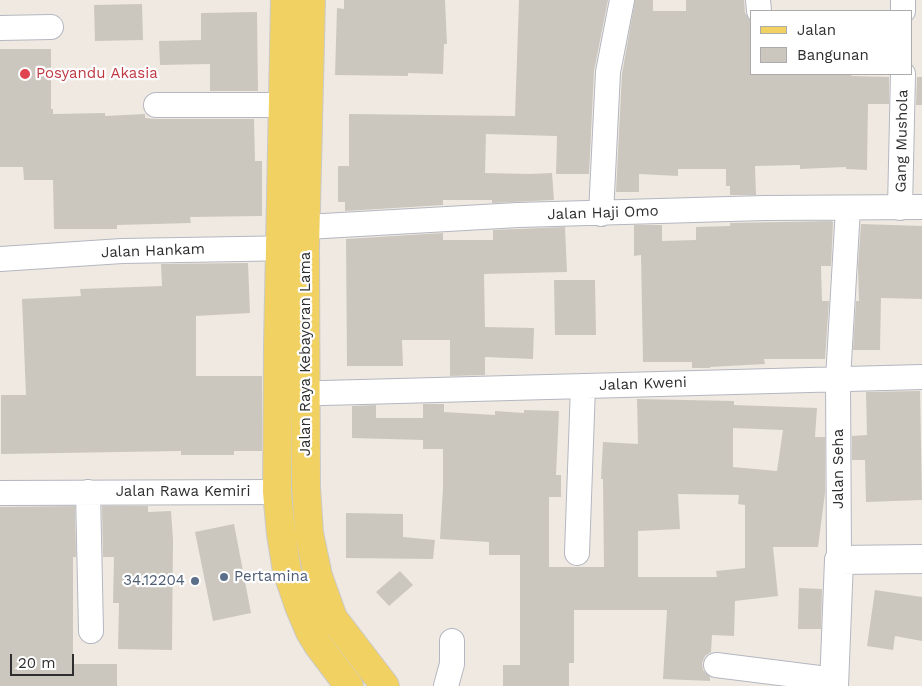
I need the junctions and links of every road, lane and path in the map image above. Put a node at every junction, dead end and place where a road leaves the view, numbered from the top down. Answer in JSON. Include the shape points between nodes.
{"nodes":[{"id":1,"x":285,"y":0,"type":"edge"},
{"id":2,"x":311,"y":0,"type":"edge"},
{"id":3,"x":622,"y":0,"type":"edge"},
{"id":4,"x":51,"y":27,"type":"dead end"},
{"id":5,"x":0,"y":28,"type":"edge"},
{"id":6,"x":903,"y":75,"type":"edge"},
{"id":7,"x":156,"y":105,"type":"dead end"},
{"id":8,"x":283,"y":105,"type":"junction"},
{"id":9,"x":848,"y":208,"type":"junction"},
{"id":10,"x":911,"y":208,"type":"edge"},
{"id":11,"x":601,"y":214,"type":"junction"},
{"id":12,"x":297,"y":241,"type":"junction"},
{"id":13,"x":0,"y":259,"type":"edge"},
{"id":14,"x":922,"y":377,"type":"edge"},
{"id":15,"x":838,"y":379,"type":"junction"},
{"id":16,"x":583,"y":386,"type":"junction"},
{"id":17,"x":278,"y":394,"type":"junction"},
{"id":18,"x":305,"y":394,"type":"junction"},
{"id":19,"x":88,"y":492,"type":"junction"},
{"id":20,"x":277,"y":492,"type":"junction"},
{"id":21,"x":0,"y":493,"type":"edge"},
{"id":22,"x":577,"y":553,"type":"dead end"},
{"id":23,"x":922,"y":559,"type":"edge"},
{"id":24,"x":839,"y":560,"type":"junction"},
{"id":25,"x":91,"y":631,"type":"dead end"},
{"id":26,"x":452,"y":640,"type":"dead end"},
{"id":27,"x":716,"y":665,"type":"dead end"},
{"id":28,"x":834,"y":683,"type":"edge"},
{"id":29,"x":348,"y":686,"type":"edge"},
{"id":30,"x":385,"y":686,"type":"edge"},
{"id":31,"x":446,"y":686,"type":"edge"}],
"edges":[{"from":1,"to":8,"type":"main road","name":"Jalan Raya Kebayoran Lama"},
{"from":2,"to":12,"type":"main road","name":"Jalan Raya Kebayoran Lama"},
{"from":3,"to":11,"type":"street","via":[[608,72]]},
{"from":4,"to":5,"type":"street"},
{"from":6,"to":10,"type":"street","name":"Gang Mushola"},
{"from":7,"to":8,"type":"street"},
{"from":8,"to":12,"type":"main road","name":"Jalan Raya Kebayoran Lama"},
{"from":9,"to":10,"type":"street","name":"Jalan Haji Omo"},
{"from":9,"to":11,"type":"street","name":"Jalan Haji Omo"},
{"from":9,"to":15,"type":"street"},
{"from":11,"to":12,"type":"street","name":"Jalan Haji Omo","via":[[518,215]]},
{"from":12,"to":13,"type":"street","name":"Jalan Hankam"},
{"from":12,"to":17,"type":"main road","name":"Jalan Raya Kebayoran Lama"},
{"from":12,"to":18,"type":"main road","name":"Jalan Raya Kebayoran Lama"},
{"from":14,"to":15,"type":"street","name":"Jalan Kweni"},
{"from":15,"to":16,"type":"street","name":"Jalan Kweni"},
{"from":15,"to":24,"type":"street","name":"Jalan Seha"},
{"from":16,"to":18,"type":"street","name":"Jalan Kweni"},
{"from":16,"to":22,"type":"street"},
{"from":17,"to":18,"type":"street","name":"Jalan Kweni"},
{"from":17,"to":20,"type":"main road","name":"Jalan Raya Kebayoran Lama"},
{"from":18,"to":30,"type":"main road","name":"Jalan Raya Kebayoran Lama","via":[[309,533],[318,576],[334,618]]},
{"from":19,"to":20,"type":"street","name":"Jalan Rawa Kemiri"},
{"from":19,"to":21,"type":"street","name":"Jalan Rawa Kemiri"},
{"from":19,"to":25,"type":"street"},
{"from":20,"to":29,"type":"main road","name":"Jalan Raya Kebayoran Lama","via":[[287,570],[299,606],[318,646]]},
{"from":23,"to":24,"type":"street"},
{"from":24,"to":28,"type":"street","name":"Jalan Seha"},
{"from":26,"to":31,"type":"street","via":[[452,664]]},
{"from":27,"to":28,"type":"street"}]}
